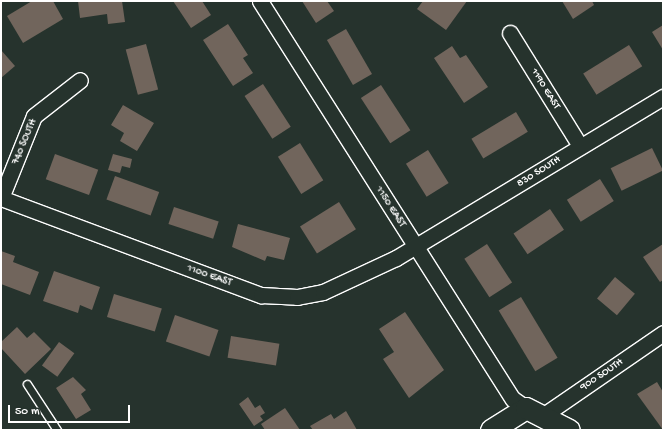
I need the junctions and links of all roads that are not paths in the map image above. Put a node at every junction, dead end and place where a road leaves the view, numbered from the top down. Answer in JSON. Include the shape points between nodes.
{"nodes":[{"id":1,"x":260,"y":1,"type":"edge"},
{"id":2,"x":510,"y":33,"type":"dead end"},
{"id":3,"x":80,"y":80,"type":"dead end"},
{"id":4,"x":663,"y":97,"type":"edge"},
{"id":5,"x":580,"y":146,"type":"junction"},
{"id":6,"x":1,"y":198,"type":"edge"},
{"id":7,"x":415,"y":246,"type":"junction"},
{"id":8,"x":663,"y":333,"type":"edge"},
{"id":9,"x":27,"y":384,"type":"dead end"},
{"id":10,"x":533,"y":412,"type":"junction"},
{"id":11,"x":57,"y":430,"type":"edge"},
{"id":12,"x":491,"y":430,"type":"edge"},
{"id":13,"x":569,"y":430,"type":"edge"}],
"edges":[{"from":1,"to":7,"type":"street","name":"1150 EAST"},
{"from":2,"to":5,"type":"street","name":"1190 EAST"},
{"from":3,"to":6,"type":"street","name":"740 SOUTH","via":[[34,116]]},
{"from":4,"to":5,"type":"street","name":"830 SOUTH"},
{"from":5,"to":7,"type":"street","name":"830 SOUTH"},
{"from":6,"to":7,"type":"street","name":"1100 EAST","via":[[261,295],[297,296],[323,292]]},
{"from":7,"to":10,"type":"street","name":"1150 EAST","via":[[512,399]]},
{"from":8,"to":10,"type":"street","name":"900 SOUTH"},
{"from":9,"to":11,"type":"lane"},
{"from":10,"to":12,"type":"street","name":"900 SOUTH"},
{"from":10,"to":13,"type":"street"}]}
